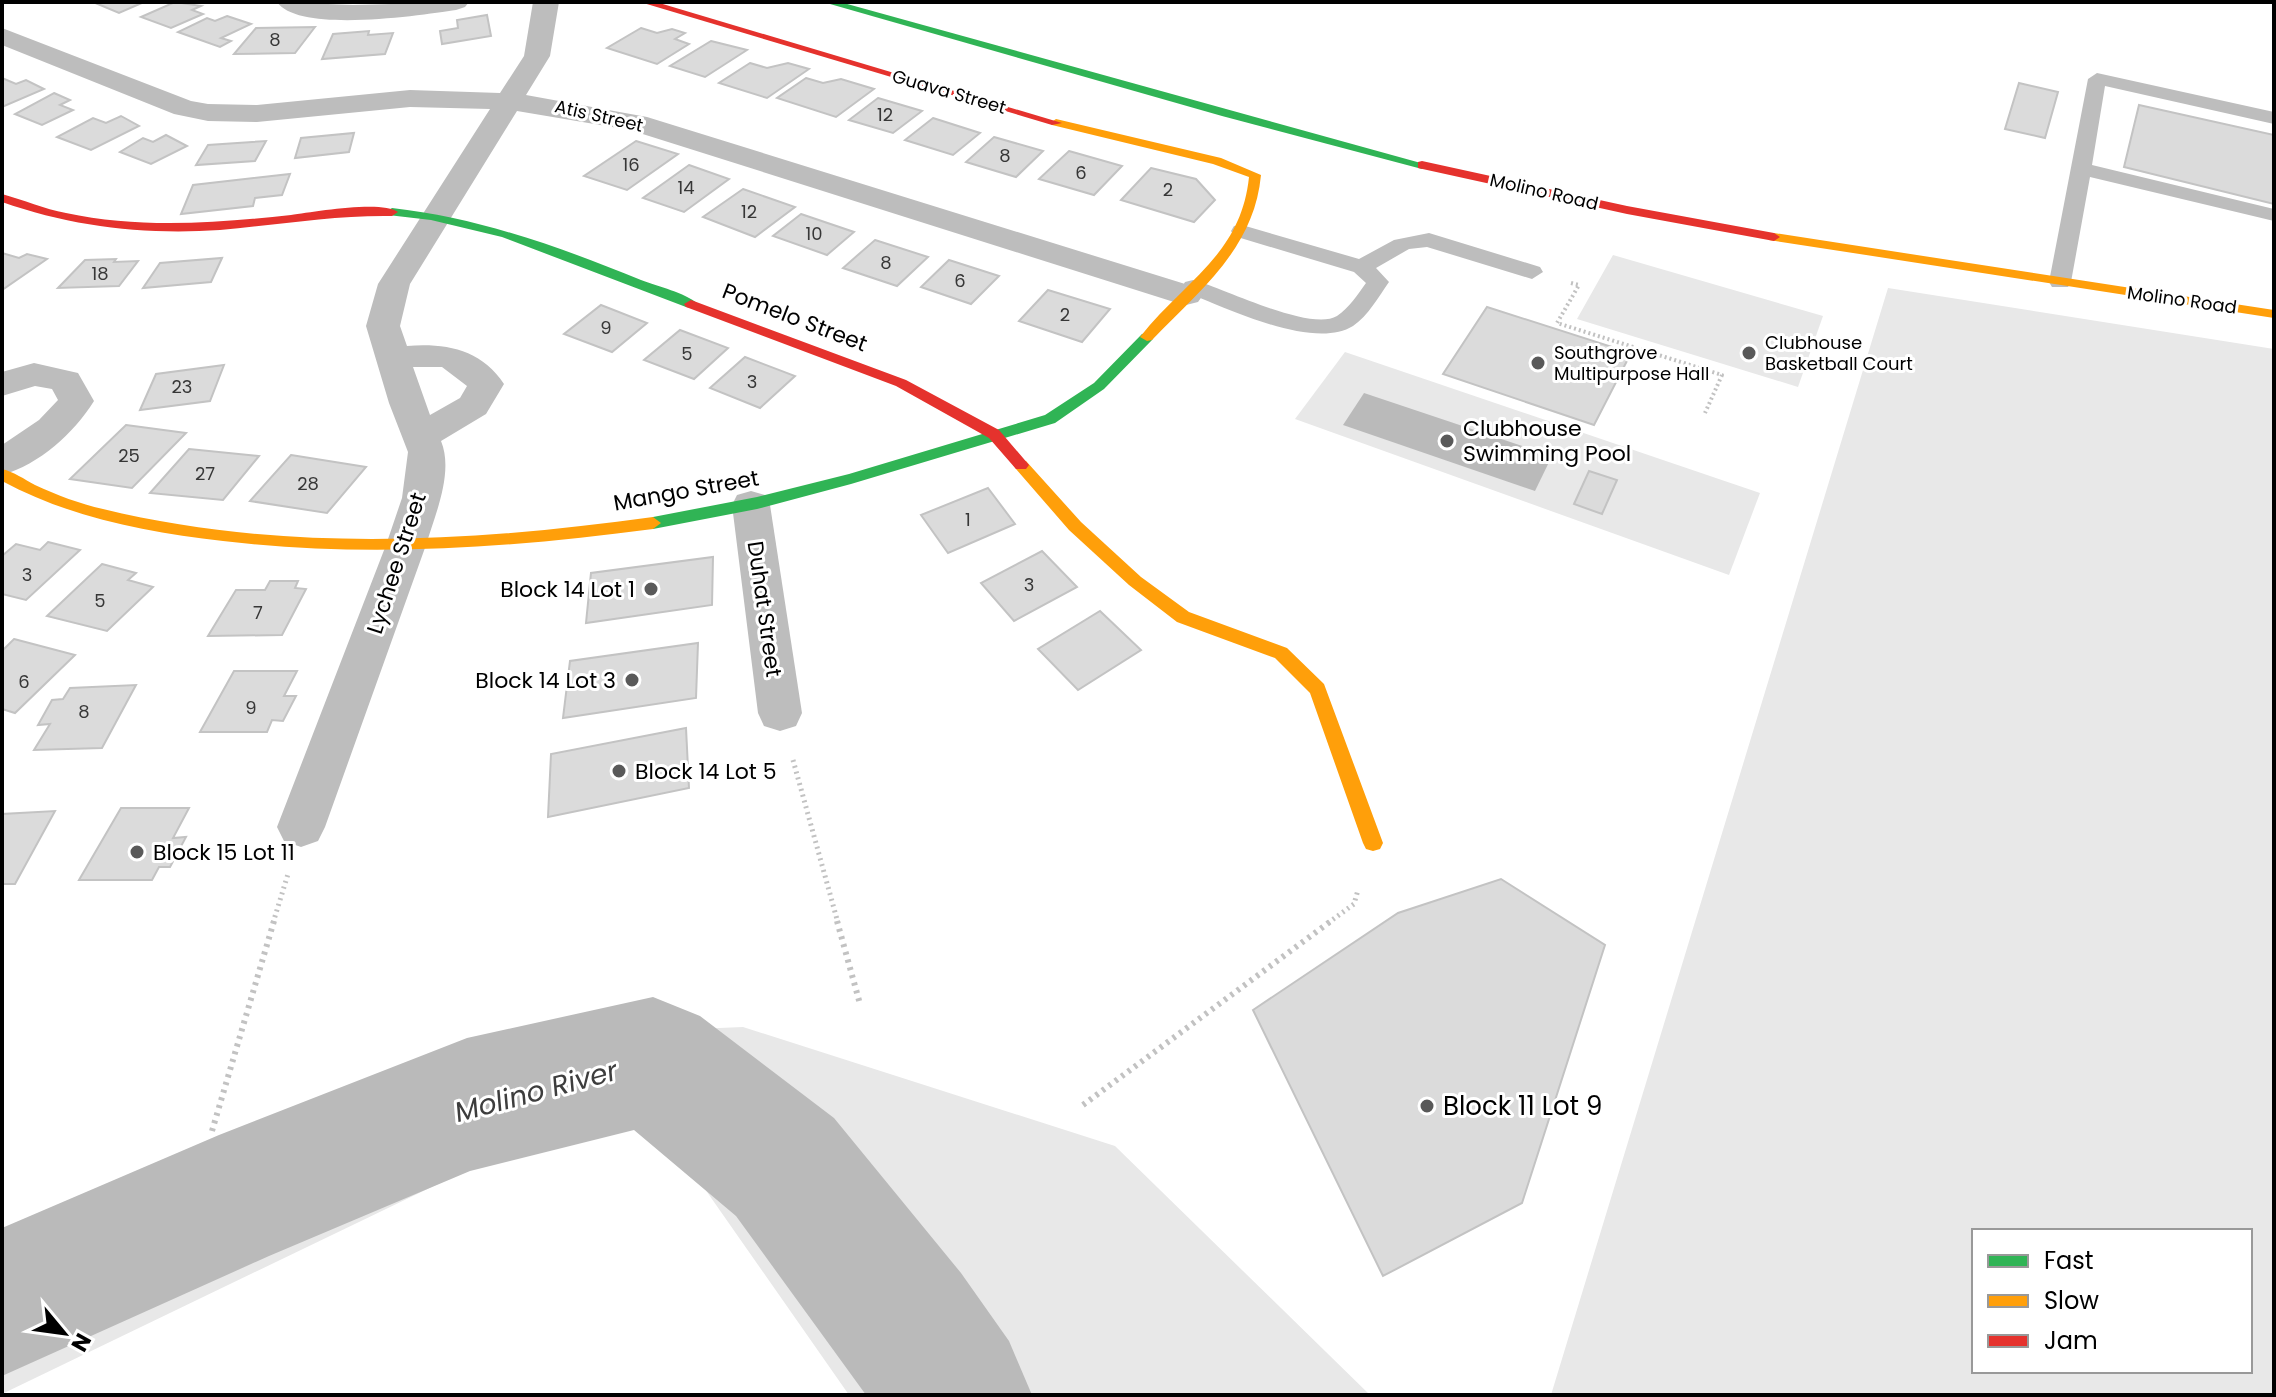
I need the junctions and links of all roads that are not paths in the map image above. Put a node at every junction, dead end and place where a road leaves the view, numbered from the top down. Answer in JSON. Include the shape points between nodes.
{"nodes":[{"id":1,"x":290,"y":2,"type":"edge"},
{"id":2,"x":456,"y":2,"type":"edge"},
{"id":3,"x":546,"y":2,"type":"edge"},
{"id":4,"x":645,"y":2,"type":"edge"},
{"id":5,"x":828,"y":2,"type":"edge"},
{"id":6,"x":2,"y":36,"type":"edge"},
{"id":7,"x":510,"y":101,"type":"junction"},
{"id":8,"x":2274,"y":118,"type":"edge"},
{"id":9,"x":2081,"y":169,"type":"junction"},
{"id":10,"x":1255,"y":175,"type":"joint"},
{"id":11,"x":2,"y":198,"type":"edge"},
{"id":12,"x":438,"y":214,"type":"junction"},
{"id":13,"x":2274,"y":215,"type":"edge"},
{"id":14,"x":1242,"y":231,"type":"junction"},
{"id":15,"x":1362,"y":267,"type":"junction"},
{"id":16,"x":1532,"y":272,"type":"road end"},
{"id":17,"x":2060,"y":282,"type":"junction"},
{"id":18,"x":1189,"y":291,"type":"junction"},
{"id":19,"x":2274,"y":314,"type":"edge"},
{"id":20,"x":393,"y":358,"type":"junction"},
{"id":21,"x":2,"y":384,"type":"edge"},
{"id":22,"x":994,"y":434,"type":"junction"},
{"id":23,"x":421,"y":437,"type":"junction"},
{"id":24,"x":2,"y":462,"type":"edge"},
{"id":25,"x":2,"y":474,"type":"edge"},
{"id":26,"x":751,"y":505,"type":"junction"},
{"id":27,"x":406,"y":545,"type":"junction"},
{"id":28,"x":780,"y":713,"type":"road end"},
{"id":29,"x":301,"y":827,"type":"road end"},
{"id":30,"x":1373,"y":843,"type":"road end"}],
"edges":[{"from":1,"to":2,"type":"street","via":[[336,15],[373,15]]},
{"from":3,"to":7,"type":"street","name":"Lychee Street","via":[[537,56]]},
{"from":4,"to":10,"type":"street","name":"Guava Street","via":[[1040,119]]},
{"from":5,"to":17,"type":"street","name":"Molino Road","via":[[1437,168],[1627,210]]},
{"from":6,"to":7,"type":"street","name":"Atis Street","via":[[206,113],[262,114],[412,98]]},
{"from":7,"to":12,"type":"street","name":"Lychee Street"},
{"from":7,"to":18,"type":"street","name":"Atis Street","via":[[637,123]]},
{"from":8,"to":9,"type":"lane","via":[[2097,79]]},
{"from":9,"to":13,"type":"lane"},
{"from":9,"to":17,"type":"lane"},
{"from":10,"to":14,"type":"street","name":"Mango Street","via":[[1258,194]]},
{"from":11,"to":12,"type":"street","name":"Pomelo Street","via":[[56,219],[122,228],[217,226],[373,211]]},
{"from":12,"to":20,"type":"street","name":"Lychee Street","via":[[394,284],[383,326]]},
{"from":12,"to":22,"type":"street","name":"Pomelo Street","via":[[493,229],[901,383]]},
{"from":14,"to":15,"type":"lane"},
{"from":14,"to":18,"type":"street","name":"Mango Street"},
{"from":15,"to":16,"type":"lane","via":[[1416,239]]},
{"from":15,"to":18,"type":"lane","via":[[1378,282],[1343,323],[1324,328]]},
{"from":17,"to":19,"type":"street","name":"Molino Road"},
{"from":18,"to":22,"type":"street","name":"Mango Street","via":[[1098,387],[1064,412]]},
{"from":20,"to":23,"type":"street","name":"Lychee Street"},
{"from":20,"to":23,"type":"street","via":[[443,355],[465,362],[486,384],[473,406]]},
{"from":21,"to":24,"type":"street","via":[[34,374],[65,381],[76,401],[43,437]]},
{"from":22,"to":26,"type":"street","name":"Mango Street"},
{"from":22,"to":30,"type":"street","name":"Pomelo Street","via":[[1075,526],[1135,581],[1183,617],[1281,653],[1318,689]]},
{"from":23,"to":27,"type":"street","name":"Lychee Street","via":[[427,452],[421,498]]},
{"from":25,"to":27,"type":"street","name":"Mango Street","via":[[47,500],[225,538],[331,547]]},
{"from":26,"to":27,"type":"street","name":"Mango Street","via":[[568,535]]},
{"from":26,"to":28,"type":"street","name":"Duhat Street"},
{"from":27,"to":29,"type":"street","name":"Lychee Street"}]}
